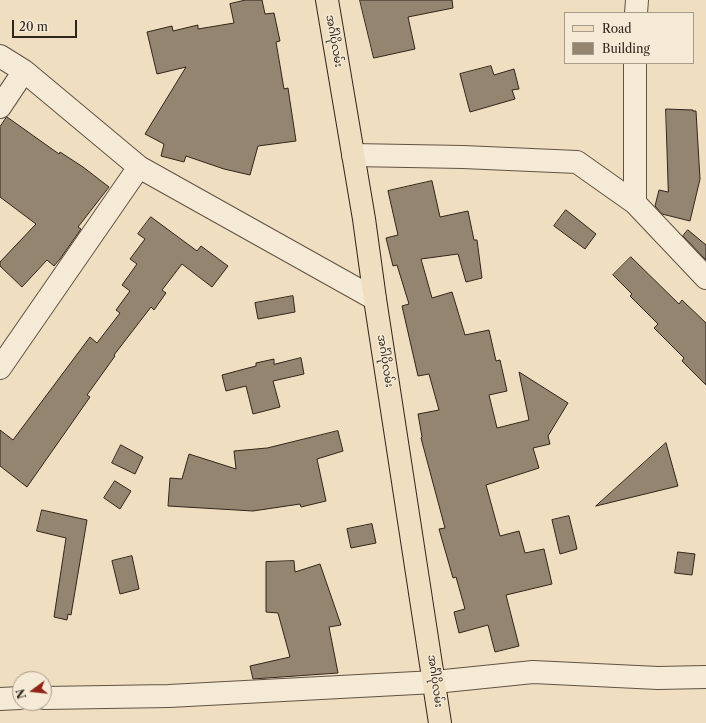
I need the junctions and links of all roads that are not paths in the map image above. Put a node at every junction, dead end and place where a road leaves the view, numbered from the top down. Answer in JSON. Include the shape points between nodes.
{"nodes":[{"id":1,"x":327,"y":0,"type":"edge"},
{"id":2,"x":637,"y":0,"type":"edge"},
{"id":3,"x":636,"y":12,"type":"edge"},
{"id":4,"x":0,"y":56,"type":"edge"},
{"id":5,"x":635,"y":64,"type":"edge"},
{"id":6,"x":24,"y":71,"type":"junction"},
{"id":7,"x":0,"y":107,"type":"edge"},
{"id":8,"x":353,"y":155,"type":"junction"},
{"id":9,"x":139,"y":167,"type":"junction"},
{"id":10,"x":635,"y":203,"type":"junction"},
{"id":11,"x":706,"y":278,"type":"edge"},
{"id":12,"x":375,"y":299,"type":"junction"},
{"id":13,"x":0,"y":368,"type":"edge"},
{"id":14,"x":706,"y":677,"type":"edge"},
{"id":15,"x":435,"y":682,"type":"junction"},
{"id":16,"x":12,"y":698,"type":"edge"},
{"id":17,"x":52,"y":698,"type":"edge"},
{"id":18,"x":0,"y":699,"type":"edge"},
{"id":19,"x":440,"y":723,"type":"edge"}],
"edges":[{"from":1,"to":8,"type":"main road","name":"အင်္ဂါပိုလမ်း"},
{"from":2,"to":3,"type":"street"},
{"from":4,"to":6,"type":"street"},
{"from":5,"to":10,"type":"street"},
{"from":6,"to":7,"type":"street"},
{"from":6,"to":9,"type":"street"},
{"from":8,"to":10,"type":"street","via":[[463,156],[577,162]]},
{"from":8,"to":12,"type":"main road","name":"အင်္ဂါပိုလမ်း"},
{"from":9,"to":12,"type":"street"},
{"from":9,"to":13,"type":"street"},
{"from":10,"to":11,"type":"street"},
{"from":12,"to":15,"type":"main road","name":"အင်္ဂါပိုလမ်း"},
{"from":14,"to":15,"type":"street","via":[[658,678],[533,672]]},
{"from":15,"to":17,"type":"street","via":[[169,696]]},
{"from":15,"to":19,"type":"main road","name":"အင်္ဂါပိုလမ်း"},
{"from":16,"to":18,"type":"street"}]}
